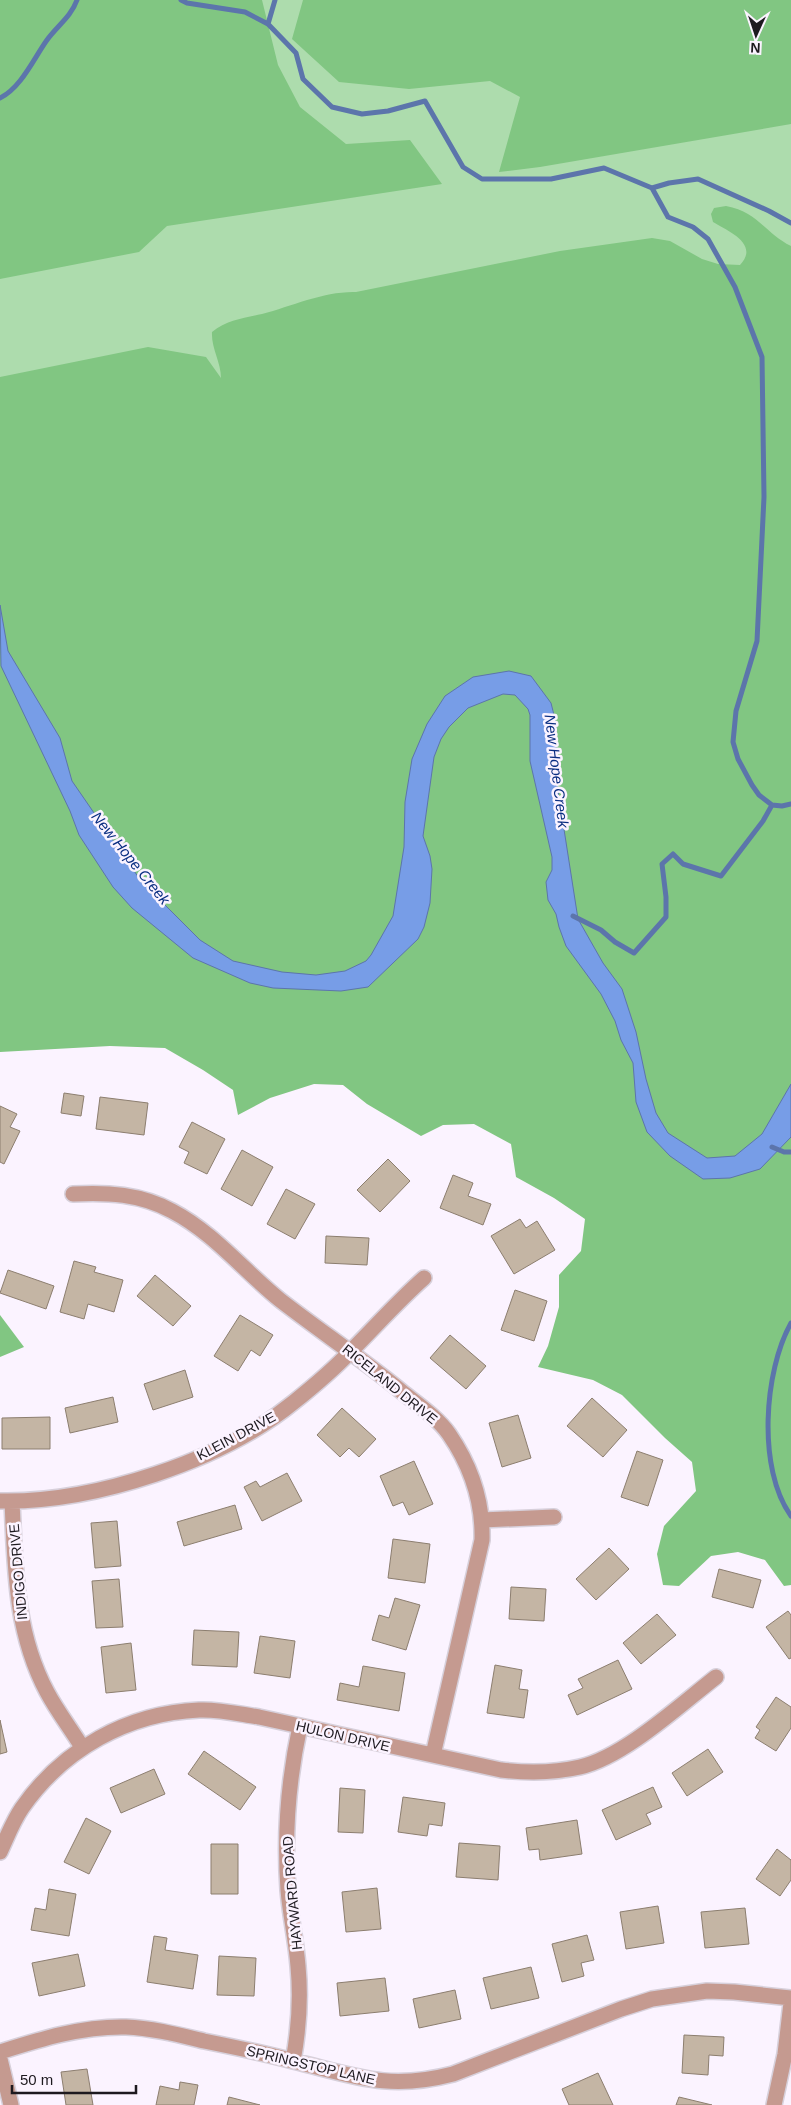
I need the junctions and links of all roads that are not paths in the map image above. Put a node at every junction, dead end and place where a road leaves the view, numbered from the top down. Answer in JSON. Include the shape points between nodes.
{"nodes":[{"id":1,"x":73,"y":1194,"type":"dead end"},
{"id":2,"x":424,"y":1278,"type":"dead end"},
{"id":3,"x":350,"y":1352,"type":"junction"},
{"id":4,"x":6,"y":1501,"type":"edge"},
{"id":5,"x":554,"y":1517,"type":"dead end"},
{"id":6,"x":482,"y":1520,"type":"junction"},
{"id":7,"x":716,"y":1676,"type":"dead end"},
{"id":8,"x":300,"y":1726,"type":"junction"},
{"id":9,"x":82,"y":1747,"type":"junction"},
{"id":10,"x":433,"y":1756,"type":"junction"},
{"id":11,"x":0,"y":1852,"type":"edge"},
{"id":12,"x":791,"y":1998,"type":"edge"},
{"id":13,"x":791,"y":2003,"type":"edge"},
{"id":14,"x":0,"y":2052,"type":"edge"},
{"id":15,"x":0,"y":2059,"type":"edge"},
{"id":16,"x":294,"y":2061,"type":"junction"},
{"id":17,"x":11,"y":2105,"type":"edge"},
{"id":18,"x":774,"y":2105,"type":"edge"}],
"edges":[{"from":1,"to":3,"type":"street","name":"RICELAND DRIVE","via":[[106,1192],[140,1198],[171,1210],[200,1228],[279,1298]]},
{"from":2,"to":3,"type":"street","name":"KLEIN DRIVE","via":[[398,1300]]},
{"from":3,"to":4,"type":"street","name":"KLEIN DRIVE","via":[[266,1423],[201,1456],[125,1483],[86,1492]]},
{"from":3,"to":6,"type":"street","name":"RICELAND DRIVE","via":[[416,1402],[448,1432],[472,1476]]},
{"from":4,"to":9,"type":"street","name":"INDIGO DRIVE","via":[[20,1618],[28,1648],[47,1694]]},
{"from":5,"to":6,"type":"street"},
{"from":6,"to":10,"type":"street","name":"RICELAND DRIVE","via":[[478,1563]]},
{"from":7,"to":10,"type":"street","name":"HULON DRIVE","via":[[625,1747],[582,1767],[531,1773]]},
{"from":8,"to":9,"type":"street","name":"HULON DRIVE","via":[[224,1711],[171,1712],[146,1717]]},
{"from":8,"to":10,"type":"street","name":"HULON DRIVE"},
{"from":8,"to":16,"type":"street","name":"HAYWARD ROAD","via":[[292,1763],[286,1838],[288,1891],[300,1992]]},
{"from":9,"to":11,"type":"street","name":"HULON DRIVE","via":[[56,1769],[22,1808]]},
{"from":12,"to":16,"type":"street","name":"SPRINGSTOP LANE","via":[[707,1991],[652,1999],[430,2080],[360,2079]]},
{"from":13,"to":18,"type":"street"},
{"from":14,"to":16,"type":"street","name":"SPRINGSTOP LANE","via":[[81,2030],[126,2027]]},
{"from":15,"to":17,"type":"street"}]}
